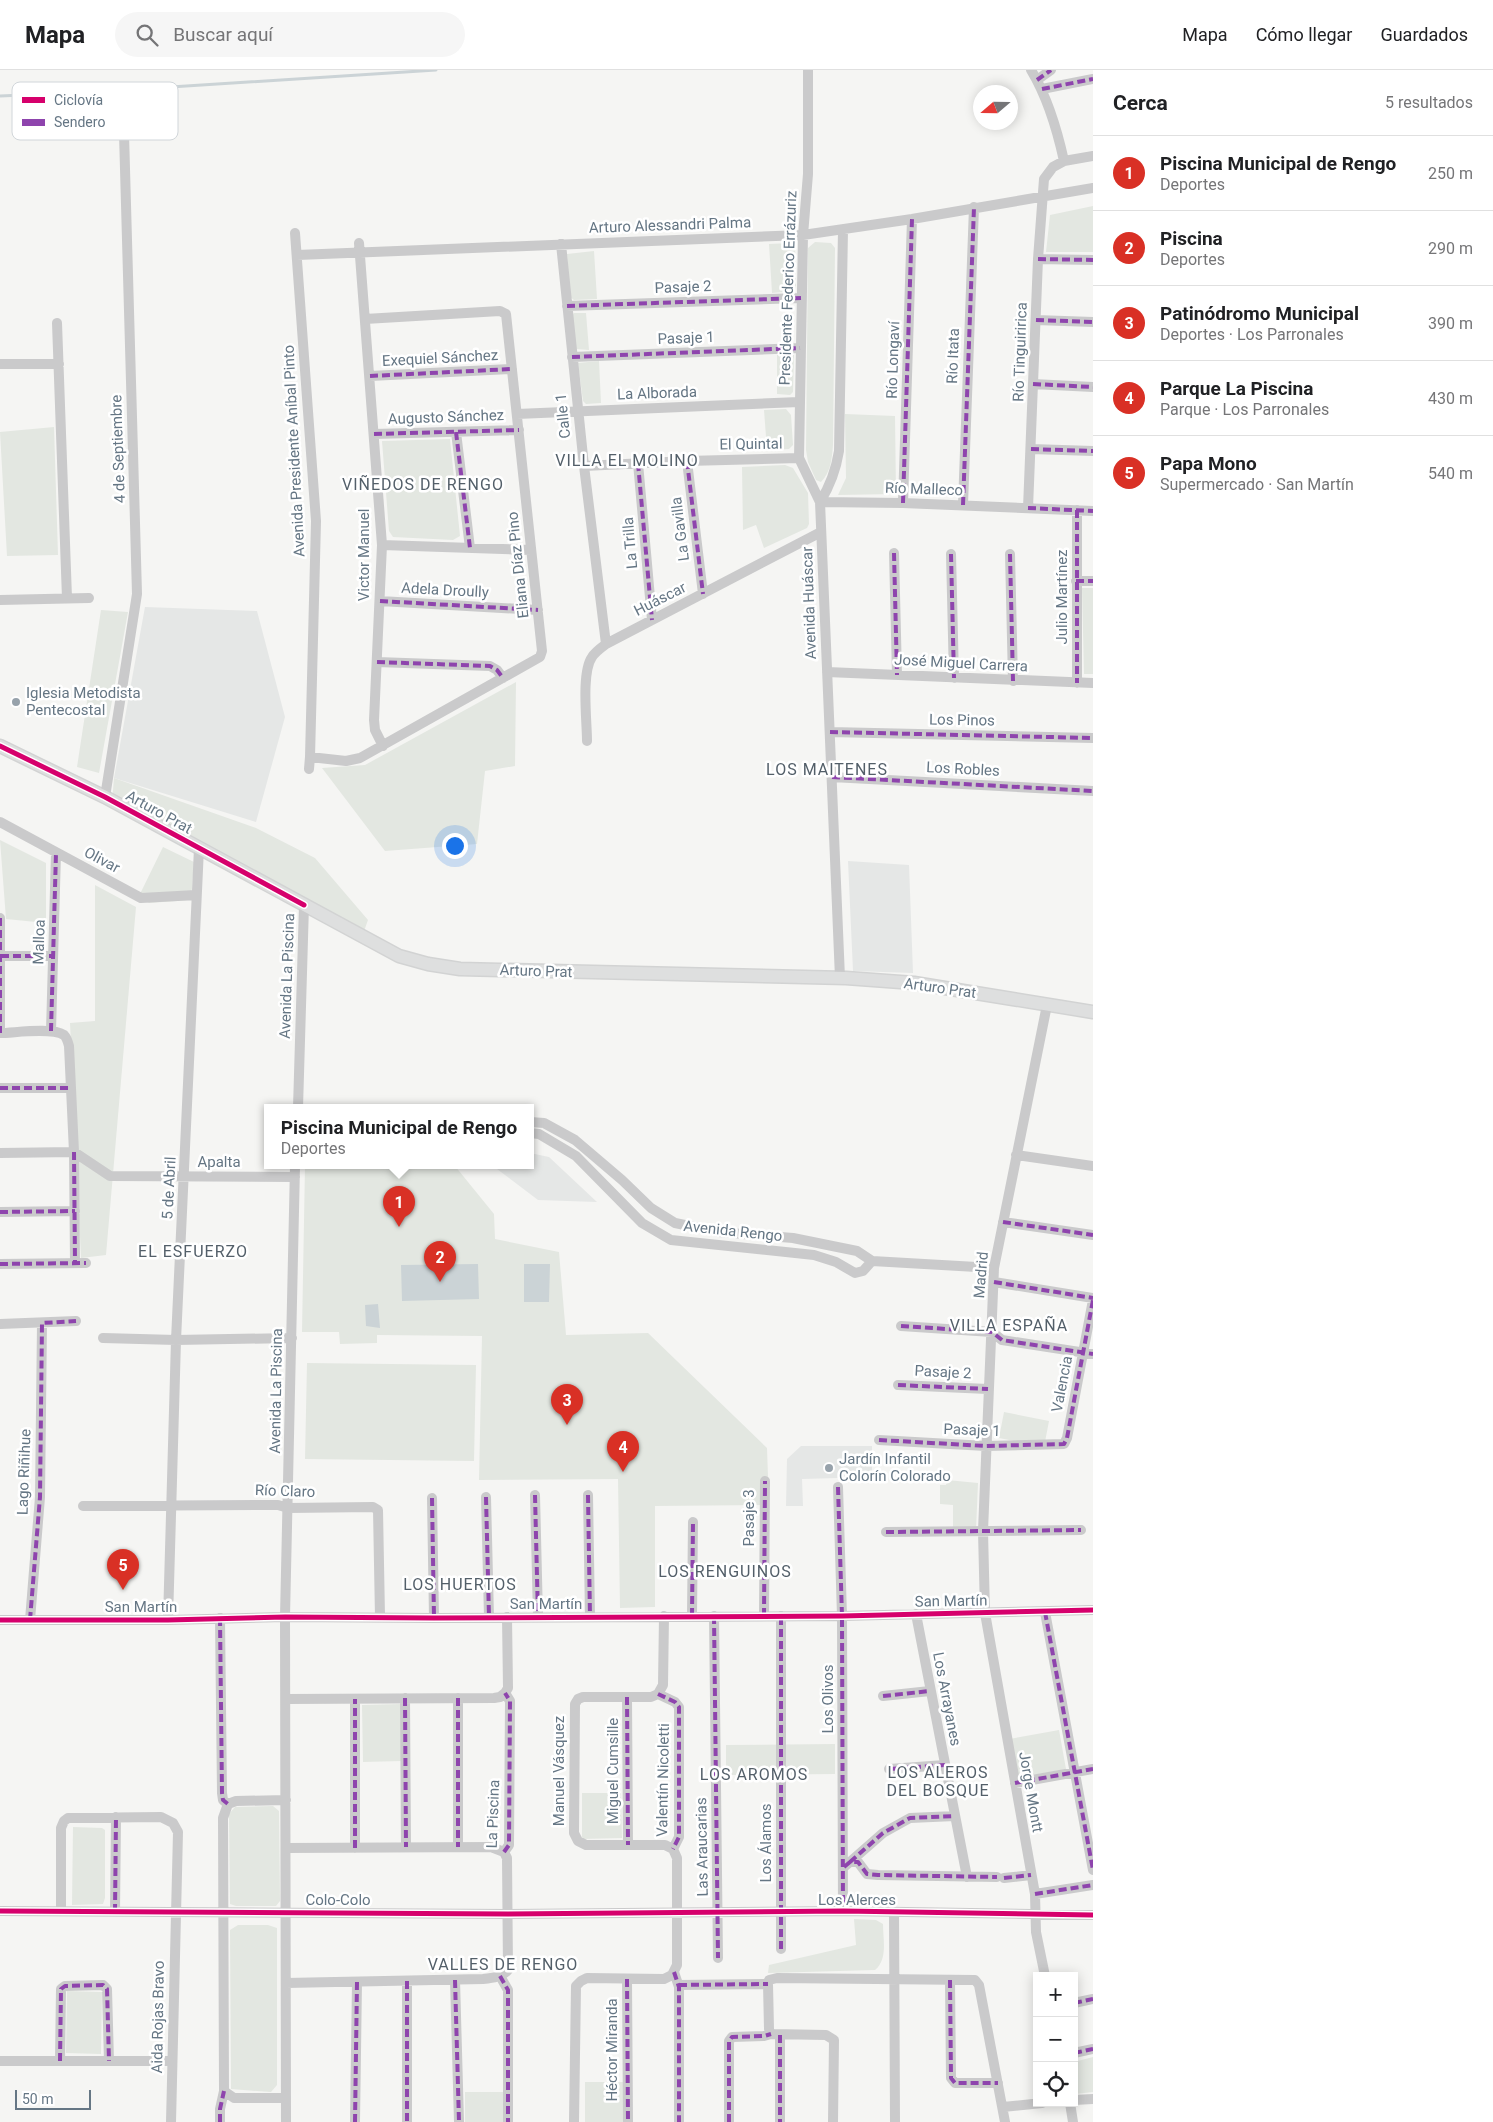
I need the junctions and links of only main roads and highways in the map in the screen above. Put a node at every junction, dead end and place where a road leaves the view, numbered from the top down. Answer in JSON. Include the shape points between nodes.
{"nodes":[{"id":1,"x":0,"y":746,"type":"edge"},
{"id":2,"x":1093,"y":1012,"type":"edge"}],
"edges":[{"from":1,"to":2,"type":"main road","name":"Arturo Prat","via":[[105,797],[399,956],[428,964],[460,969],[840,978],[914,983]]}]}
